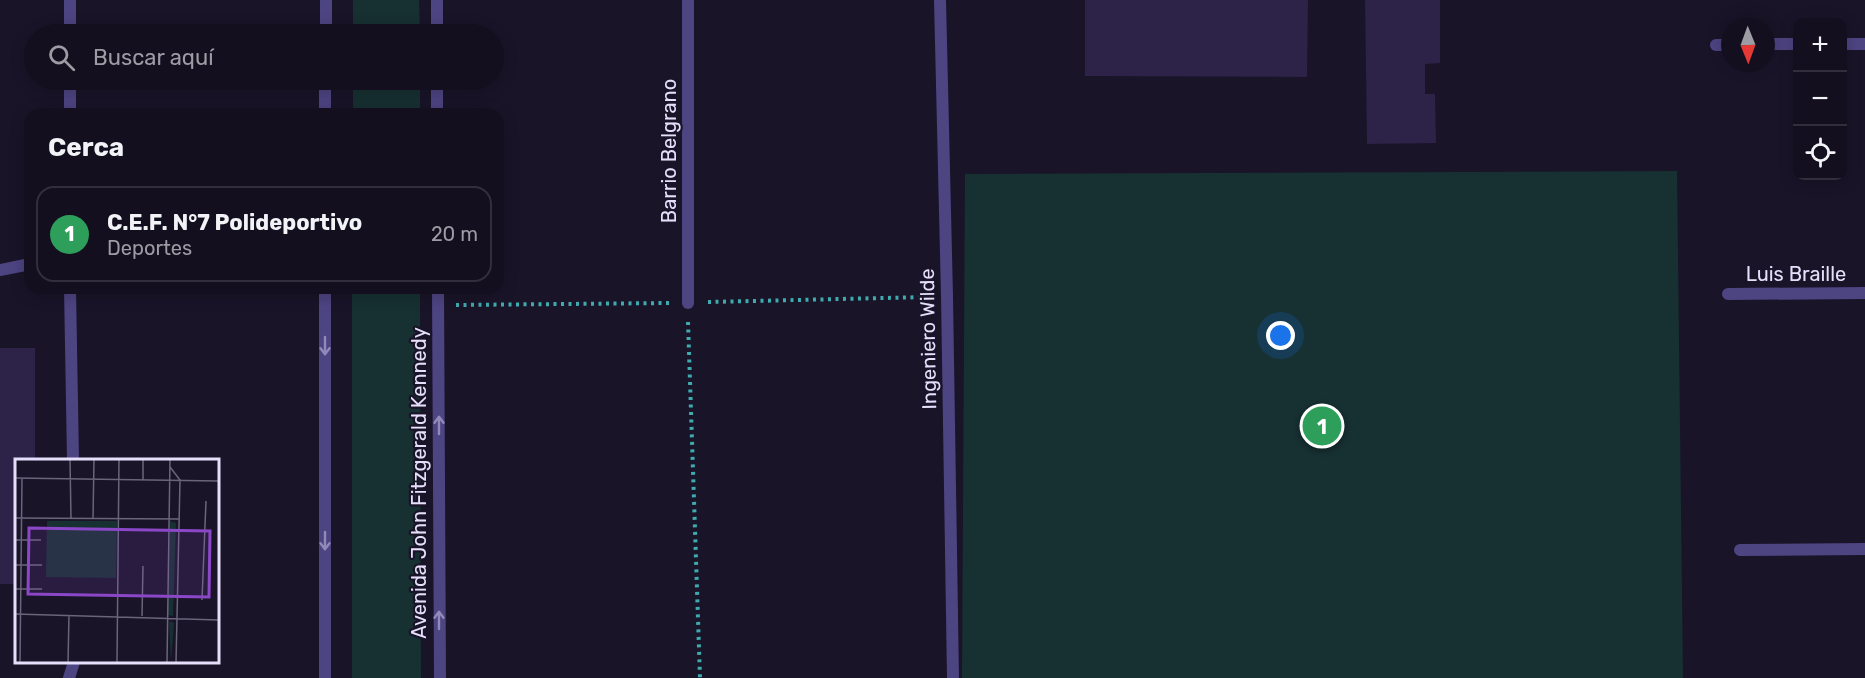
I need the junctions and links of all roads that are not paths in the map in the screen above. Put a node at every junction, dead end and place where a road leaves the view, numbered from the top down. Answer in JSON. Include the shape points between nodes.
{"nodes":[{"id":1,"x":70,"y":0,"type":"edge"},
{"id":2,"x":326,"y":0,"type":"edge"},
{"id":3,"x":437,"y":0,"type":"edge"},
{"id":4,"x":688,"y":0,"type":"edge"},
{"id":5,"x":939,"y":0,"type":"edge"},
{"id":6,"x":70,"y":24,"type":"edge"},
{"id":7,"x":326,"y":24,"type":"edge"},
{"id":8,"x":437,"y":24,"type":"edge"},
{"id":9,"x":1775,"y":44,"type":"edge"},
{"id":10,"x":1793,"y":44,"type":"edge"},
{"id":11,"x":1847,"y":44,"type":"edge"},
{"id":12,"x":1865,"y":44,"type":"edge"},
{"id":13,"x":1716,"y":45,"type":"dead end"},
{"id":14,"x":1721,"y":45,"type":"edge"},
{"id":15,"x":70,"y":90,"type":"edge"},
{"id":16,"x":326,"y":90,"type":"edge"},
{"id":17,"x":437,"y":90,"type":"edge"},
{"id":18,"x":70,"y":108,"type":"edge"},
{"id":19,"x":325,"y":108,"type":"edge"},
{"id":20,"x":438,"y":108,"type":"edge"},
{"id":21,"x":24,"y":265,"type":"edge"},
{"id":22,"x":0,"y":270,"type":"edge"},
{"id":23,"x":1865,"y":293,"type":"edge"},
{"id":24,"x":70,"y":294,"type":"edge"},
{"id":25,"x":325,"y":294,"type":"edge"},
{"id":26,"x":438,"y":294,"type":"edge"},
{"id":27,"x":1728,"y":294,"type":"dead end"},
{"id":28,"x":688,"y":303,"type":"road end"},
{"id":29,"x":73,"y":459,"type":"edge"},
{"id":30,"x":1865,"y":549,"type":"edge"},
{"id":31,"x":1740,"y":550,"type":"dead end"},
{"id":32,"x":74,"y":663,"type":"edge"},
{"id":33,"x":69,"y":678,"type":"edge"},
{"id":34,"x":325,"y":678,"type":"edge"},
{"id":35,"x":440,"y":678,"type":"edge"},
{"id":36,"x":953,"y":678,"type":"edge"}],
"edges":[{"from":1,"to":6,"type":"street"},
{"from":2,"to":7,"type":"street"},
{"from":3,"to":8,"type":"street"},
{"from":4,"to":28,"type":"street","name":"Barrio Belgrano"},
{"from":5,"to":36,"type":"street","name":"Ingeniero Wilde"},
{"from":9,"to":10,"type":"street"},
{"from":11,"to":12,"type":"street"},
{"from":13,"to":14,"type":"street"},
{"from":15,"to":18,"type":"street"},
{"from":16,"to":19,"type":"street"},
{"from":17,"to":20,"type":"street"},
{"from":21,"to":22,"type":"street"},
{"from":23,"to":27,"type":"street","name":"Luis Braille"},
{"from":24,"to":29,"type":"street"},
{"from":25,"to":34,"type":"street","one_way":true},
{"from":35,"to":26,"type":"street","name":"Avenida John Fitzgerald Kennedy","one_way":true},
{"from":30,"to":31,"type":"street"},
{"from":32,"to":33,"type":"street"}]}
